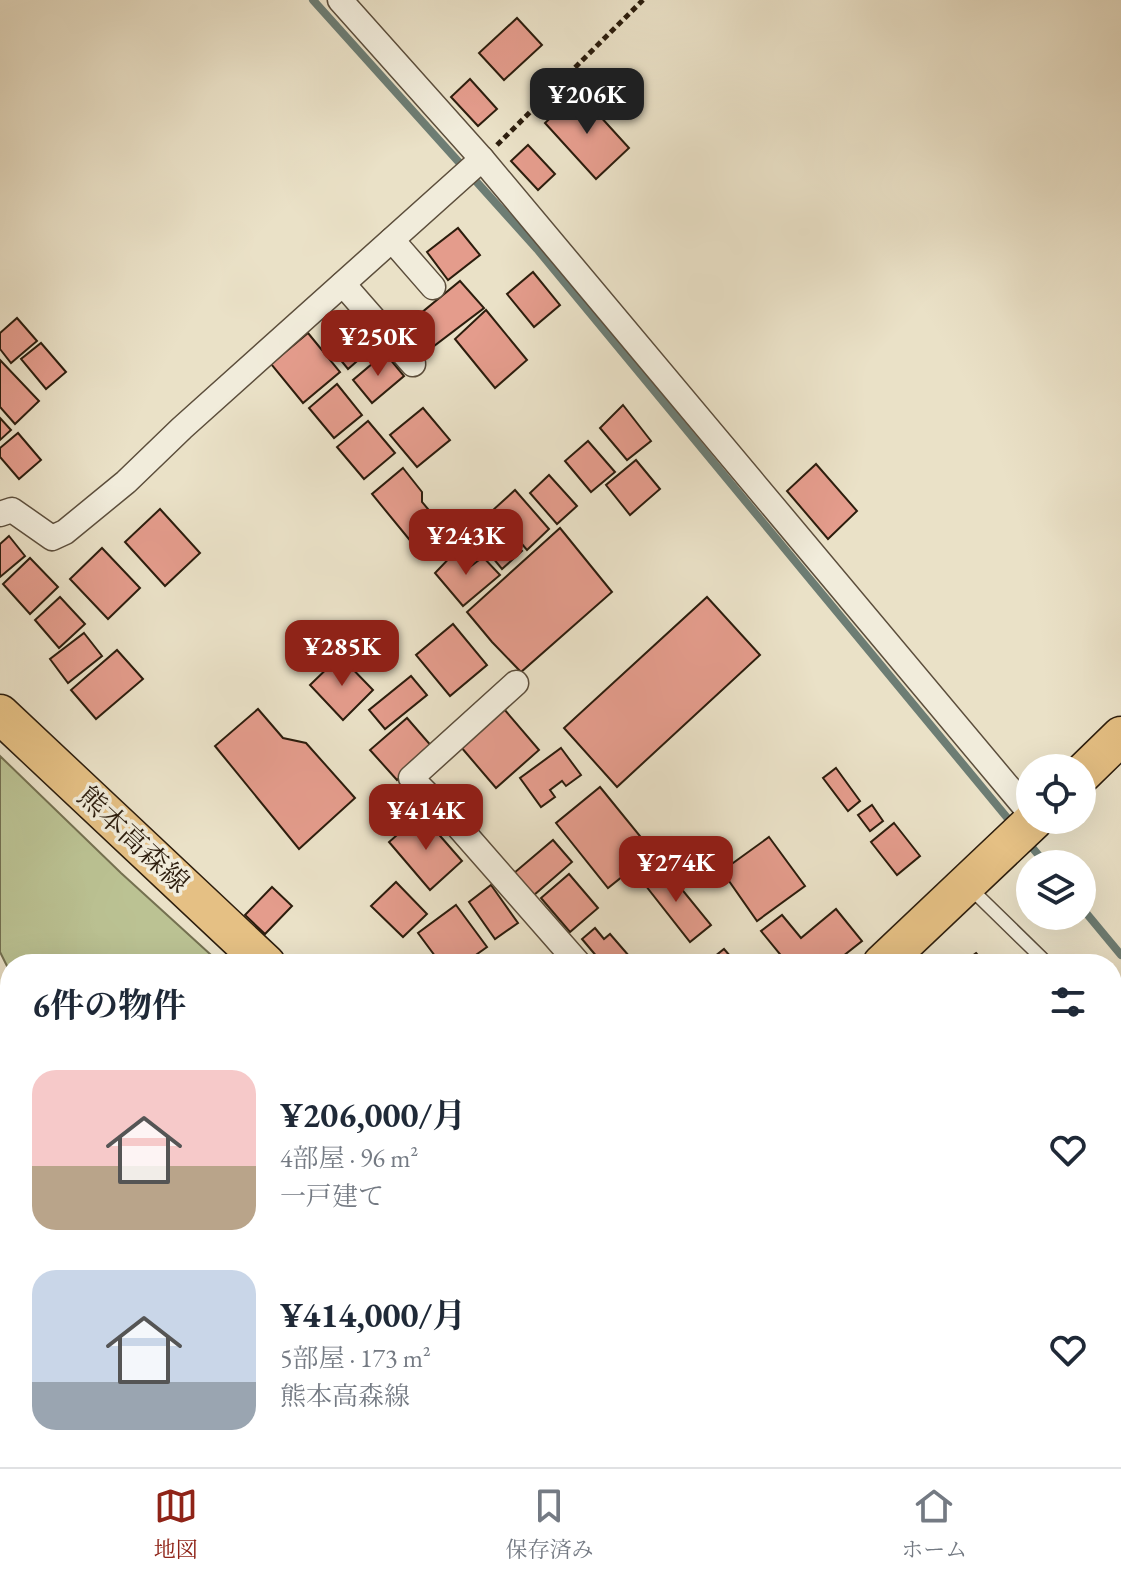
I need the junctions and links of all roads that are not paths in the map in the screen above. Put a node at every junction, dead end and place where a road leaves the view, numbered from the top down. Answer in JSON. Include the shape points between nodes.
{"nodes":[{"id":1,"x":340,"y":0,"type":"edge"},
{"id":2,"x":482,"y":159,"type":"junction"},
{"id":3,"x":392,"y":240,"type":"junction"},
{"id":4,"x":343,"y":284,"type":"junction"},
{"id":5,"x":433,"y":287,"type":"dead end"},
{"id":6,"x":413,"y":364,"type":"dead end"},
{"id":7,"x":0,"y":514,"type":"edge"},
{"id":8,"x":516,"y":683,"type":"dead end"},
{"id":9,"x":0,"y":714,"type":"edge"},
{"id":10,"x":1121,"y":736,"type":"edge"},
{"id":11,"x":1096,"y":760,"type":"edge"},
{"id":12,"x":1016,"y":796,"type":"edge"},
{"id":13,"x":1019,"y":834,"type":"edge"},
{"id":14,"x":966,"y":884,"type":"junction"},
{"id":15,"x":255,"y":954,"type":"edge"},
{"id":16,"x":570,"y":954,"type":"edge"},
{"id":17,"x":892,"y":954,"type":"edge"},
{"id":18,"x":1038,"y":954,"type":"edge"}],
"edges":[{"from":1,"to":2,"type":"street"},
{"from":2,"to":3,"type":"street"},
{"from":2,"to":12,"type":"street"},
{"from":3,"to":4,"type":"street"},
{"from":3,"to":5,"type":"street"},
{"from":4,"to":6,"type":"street"},
{"from":4,"to":7,"type":"street","via":[[65,532],[52,538],[12,510]]},
{"from":8,"to":16,"type":"street","via":[[411,778]]},
{"from":9,"to":15,"type":"main road","name":"熊本高森線"},
{"from":10,"to":11,"type":"main road"},
{"from":13,"to":14,"type":"main road"},
{"from":14,"to":17,"type":"main road"},
{"from":14,"to":18,"type":"lane"}]}
